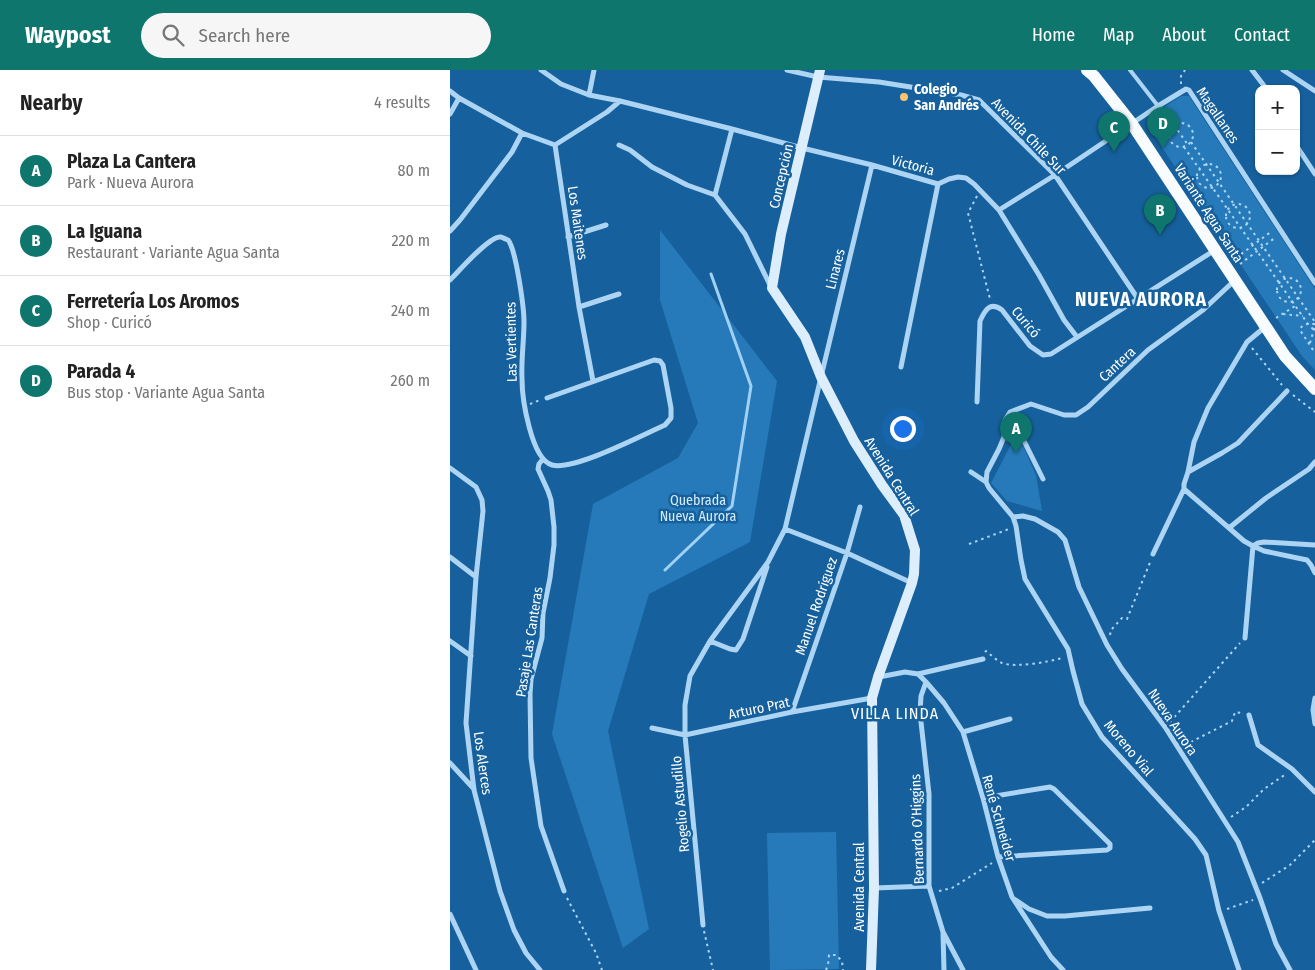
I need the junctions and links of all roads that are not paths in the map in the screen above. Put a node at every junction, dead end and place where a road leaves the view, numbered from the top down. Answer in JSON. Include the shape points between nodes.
{"nodes":[{"id":1,"x":540,"y":70,"type":"edge"},
{"id":2,"x":594,"y":70,"type":"edge"},
{"id":3,"x":787,"y":70,"type":"edge"},
{"id":4,"x":1087,"y":70,"type":"edge"},
{"id":5,"x":1130,"y":70,"type":"edge"},
{"id":6,"x":1252,"y":70,"type":"edge"},
{"id":7,"x":1283,"y":70,"type":"edge"},
{"id":8,"x":819,"y":74,"type":"edge"},
{"id":9,"x":1263,"y":85,"type":"edge"},
{"id":10,"x":450,"y":91,"type":"edge"},
{"id":11,"x":1315,"y":91,"type":"edge"},
{"id":12,"x":589,"y":95,"type":"junction"},
{"id":13,"x":459,"y":98,"type":"junction"},
{"id":14,"x":620,"y":101,"type":"junction"},
{"id":15,"x":1159,"y":105,"type":"junction"},
{"id":16,"x":450,"y":114,"type":"edge"},
{"id":17,"x":1132,"y":124,"type":"junction"},
{"id":18,"x":732,"y":129,"type":"junction"},
{"id":19,"x":522,"y":133,"type":"junction"},
{"id":20,"x":555,"y":145,"type":"junction"},
{"id":21,"x":619,"y":146,"type":"dead end"},
{"id":22,"x":802,"y":148,"type":"junction"},
{"id":23,"x":1300,"y":151,"type":"edge"},
{"id":24,"x":872,"y":166,"type":"junction"},
{"id":25,"x":1315,"y":174,"type":"edge"},
{"id":26,"x":1055,"y":176,"type":"junction"},
{"id":27,"x":938,"y":184,"type":"junction"},
{"id":28,"x":716,"y":195,"type":"junction"},
{"id":29,"x":999,"y":210,"type":"junction"},
{"id":30,"x":606,"y":225,"type":"dead end"},
{"id":31,"x":450,"y":231,"type":"edge"},
{"id":32,"x":568,"y":237,"type":"junction"},
{"id":33,"x":1216,"y":250,"type":"junction"},
{"id":34,"x":450,"y":280,"type":"edge"},
{"id":35,"x":1235,"y":280,"type":"junction"},
{"id":36,"x":1315,"y":283,"type":"edge"},
{"id":37,"x":772,"y":288,"type":"junction"},
{"id":38,"x":619,"y":294,"type":"dead end"},
{"id":39,"x":1138,"y":299,"type":"junction"},
{"id":40,"x":578,"y":307,"type":"junction"},
{"id":41,"x":1265,"y":326,"type":"junction"},
{"id":42,"x":1077,"y":337,"type":"junction"},
{"id":43,"x":901,"y":367,"type":"dead end"},
{"id":44,"x":821,"y":377,"type":"junction"},
{"id":45,"x":593,"y":381,"type":"junction"},
{"id":46,"x":1313,"y":383,"type":"edge"},
{"id":47,"x":1288,"y":391,"type":"road end"},
{"id":48,"x":547,"y":398,"type":"road end"},
{"id":49,"x":977,"y":402,"type":"dead end"},
{"id":50,"x":1005,"y":427,"type":"junction"},
{"id":51,"x":543,"y":459,"type":"junction"},
{"id":52,"x":1315,"y":462,"type":"edge"},
{"id":53,"x":450,"y":468,"type":"edge"},
{"id":54,"x":971,"y":472,"type":"dead end"},
{"id":55,"x":1188,"y":472,"type":"junction"},
{"id":56,"x":1043,"y":479,"type":"dead end"},
{"id":57,"x":986,"y":482,"type":"junction"},
{"id":58,"x":1184,"y":490,"type":"junction"},
{"id":59,"x":860,"y":506,"type":"dead end"},
{"id":60,"x":1013,"y":517,"type":"junction"},
{"id":61,"x":1229,"y":528,"type":"junction"},
{"id":62,"x":785,"y":529,"type":"junction"},
{"id":63,"x":1315,"y":545,"type":"edge"},
{"id":64,"x":1253,"y":546,"type":"junction"},
{"id":65,"x":847,"y":552,"type":"junction"},
{"id":66,"x":1153,"y":554,"type":"road end"},
{"id":67,"x":450,"y":557,"type":"edge"},
{"id":68,"x":768,"y":562,"type":"junction"},
{"id":69,"x":1315,"y":573,"type":"edge"},
{"id":70,"x":476,"y":576,"type":"junction"},
{"id":71,"x":912,"y":583,"type":"junction"},
{"id":72,"x":1245,"y":638,"type":"road end"},
{"id":73,"x":450,"y":641,"type":"edge"},
{"id":74,"x":710,"y":641,"type":"junction"},
{"id":75,"x":471,"y":656,"type":"junction"},
{"id":76,"x":982,"y":659,"type":"road end"},
{"id":77,"x":918,"y":674,"type":"junction"},
{"id":78,"x":878,"y":677,"type":"junction"},
{"id":79,"x":926,"y":682,"type":"junction"},
{"id":80,"x":872,"y":698,"type":"junction"},
{"id":81,"x":1315,"y":698,"type":"edge"},
{"id":82,"x":792,"y":712,"type":"junction"},
{"id":83,"x":1249,"y":715,"type":"road end"},
{"id":84,"x":1010,"y":719,"type":"dead end"},
{"id":85,"x":1315,"y":724,"type":"edge"},
{"id":86,"x":652,"y":728,"type":"dead end"},
{"id":87,"x":963,"y":732,"type":"junction"},
{"id":88,"x":685,"y":735,"type":"junction"},
{"id":89,"x":450,"y":763,"type":"edge"},
{"id":90,"x":474,"y":790,"type":"junction"},
{"id":91,"x":1315,"y":792,"type":"edge"},
{"id":92,"x":983,"y":798,"type":"junction"},
{"id":93,"x":998,"y":858,"type":"junction"},
{"id":94,"x":929,"y":886,"type":"junction"},
{"id":95,"x":874,"y":888,"type":"junction"},
{"id":96,"x":564,"y":891,"type":"road end"},
{"id":97,"x":1012,"y":898,"type":"junction"},
{"id":98,"x":1150,"y":908,"type":"dead end"},
{"id":99,"x":450,"y":914,"type":"edge"},
{"id":100,"x":703,"y":925,"type":"road end"},
{"id":101,"x":943,"y":932,"type":"junction"},
{"id":102,"x":1062,"y":969,"type":"edge"},
{"id":103,"x":476,"y":970,"type":"edge"},
{"id":104,"x":540,"y":970,"type":"edge"},
{"id":105,"x":871,"y":970,"type":"edge"},
{"id":106,"x":944,"y":970,"type":"edge"},
{"id":107,"x":963,"y":970,"type":"edge"},
{"id":108,"x":1240,"y":970,"type":"edge"},
{"id":109,"x":1290,"y":970,"type":"edge"}],
"edges":[{"from":1,"to":12,"type":"street","name":"Victoria"},
{"from":2,"to":12,"type":"street"},
{"from":3,"to":8,"type":"street","name":"Avenida Chile Sur"},
{"from":4,"to":17,"type":"main road","name":"Variante Agua Santa"},
{"from":5,"to":15,"type":"lane"},
{"from":6,"to":9,"type":"street"},
{"from":7,"to":11,"type":"street"},
{"from":8,"to":22,"type":"street","name":"Concepción"},
{"from":8,"to":26,"type":"street","name":"Avenida Chile Sur","via":[[961,94],[979,100]]},
{"from":10,"to":13,"type":"street"},
{"from":12,"to":14,"type":"street","name":"Victoria"},
{"from":13,"to":16,"type":"street"},
{"from":13,"to":19,"type":"street"},
{"from":14,"to":18,"type":"street","name":"Victoria"},
{"from":14,"to":20,"type":"street"},
{"from":15,"to":17,"type":"street","name":"Magallanes"},
{"from":15,"to":36,"type":"street","name":"Magallanes","via":[[1189,90]]},
{"from":17,"to":26,"type":"street"},
{"from":17,"to":33,"type":"main road","name":"Variante Agua Santa"},
{"from":18,"to":22,"type":"street","name":"Victoria"},
{"from":18,"to":28,"type":"street"},
{"from":19,"to":20,"type":"street"},
{"from":19,"to":31,"type":"street","via":[[512,152]]},
{"from":20,"to":32,"type":"street","name":"Los Maitenes"},
{"from":21,"to":28,"type":"street","via":[[687,185]]},
{"from":22,"to":24,"type":"street","name":"Victoria"},
{"from":22,"to":37,"type":"street","name":"Concepción"},
{"from":23,"to":25,"type":"street"},
{"from":24,"to":27,"type":"street","name":"Victoria"},
{"from":24,"to":44,"type":"street","name":"Linares"},
{"from":26,"to":29,"type":"street"},
{"from":26,"to":39,"type":"street","name":"Avenida Chile Sur"},
{"from":27,"to":29,"type":"street","name":"Victoria","via":[[958,177],[966,178]]},
{"from":27,"to":43,"type":"street"},
{"from":28,"to":37,"type":"street","name":"Avenida Central","via":[[745,234]]},
{"from":29,"to":42,"type":"street","name":"Victoria"},
{"from":30,"to":32,"type":"street"},
{"from":32,"to":40,"type":"street","name":"Los Maitenes"},
{"from":33,"to":35,"type":"main road","name":"Variante Agua Santa"},
{"from":33,"to":39,"type":"street"},
{"from":34,"to":51,"type":"street","name":"Las Vertientes","via":[[494,238],[502,237],[509,241],[521,288],[524,406],[535,446]]},
{"from":35,"to":41,"type":"main road","name":"Variante Agua Santa"},
{"from":35,"to":50,"type":"street","name":"Cantera","via":[[1203,310],[1148,350],[1076,415],[1064,415],[1031,404],[1010,412]]},
{"from":37,"to":44,"type":"street","name":"Avenida Central","via":[[805,337]]},
{"from":38,"to":40,"type":"street"},
{"from":39,"to":42,"type":"street"},
{"from":40,"to":45,"type":"street","name":"Los Maitenes"},
{"from":41,"to":46,"type":"main road","name":"Variante Agua Santa","via":[[1285,356]]},
{"from":41,"to":55,"type":"street","via":[[1247,342],[1208,408],[1194,442]]},
{"from":42,"to":49,"type":"street","name":"Curicó","via":[[1051,354],[1043,355],[1030,346],[1002,310],[991,306],[980,321]]},
{"from":44,"to":62,"type":"street","name":"Rogelio Astudillo"},
{"from":44,"to":71,"type":"street","name":"Avenida Central","via":[[854,441],[904,515],[915,550]]},
{"from":45,"to":48,"type":"street"},
{"from":45,"to":51,"type":"street","via":[[654,360],[660,361],[671,418],[665,424],[592,458],[560,466]]},
{"from":47,"to":55,"type":"street","via":[[1238,443]]},
{"from":50,"to":56,"type":"street","via":[[1017,428]]},
{"from":50,"to":57,"type":"street"},
{"from":51,"to":96,"type":"street","name":"Pasaje Las Canteras","via":[[538,469],[551,500],[554,545],[541,647],[530,686],[531,758],[541,826]]},
{"from":52,"to":61,"type":"street"},
{"from":53,"to":70,"type":"street","name":"Los Alerces","via":[[476,487],[482,500]]},
{"from":54,"to":57,"type":"street","name":"Moreno Vial"},
{"from":55,"to":58,"type":"street"},
{"from":57,"to":60,"type":"street","name":"Moreno Vial"},
{"from":58,"to":61,"type":"street"},
{"from":58,"to":66,"type":"street"},
{"from":59,"to":65,"type":"street","name":"Manuel Rodríguez"},
{"from":60,"to":108,"type":"street","name":"Moreno Vial","via":[[1025,579],[1068,649],[1082,704],[1102,737],[1206,854],[1219,911]]},
{"from":60,"to":109,"type":"street","name":"Nueva Aurora","via":[[1035,518],[1065,540],[1079,587],[1107,644],[1165,727],[1238,842],[1276,944]]},
{"from":61,"to":64,"type":"street"},
{"from":62,"to":65,"type":"street"},
{"from":62,"to":68,"type":"street","name":"Rogelio Astudillo"},
{"from":63,"to":64,"type":"street","via":[[1264,542]]},
{"from":64,"to":69,"type":"street","via":[[1307,560]]},
{"from":64,"to":72,"type":"street"},
{"from":65,"to":71,"type":"street"},
{"from":65,"to":82,"type":"street","name":"Manuel Rodríguez"},
{"from":67,"to":70,"type":"street"},
{"from":68,"to":74,"type":"street","name":"Rogelio Astudillo"},
{"from":68,"to":74,"type":"street","name":"Rogelio Astudillo","via":[[744,639],[736,650]]},
{"from":70,"to":75,"type":"street","name":"Los Alerces"},
{"from":71,"to":78,"type":"street","name":"Avenida Central"},
{"from":73,"to":75,"type":"street"},
{"from":74,"to":88,"type":"street","name":"Rogelio Astudillo","via":[[690,676],[685,705]]},
{"from":75,"to":90,"type":"street","name":"Los Alerces","via":[[466,728]]},
{"from":76,"to":77,"type":"street"},
{"from":77,"to":78,"type":"street","via":[[905,672]]},
{"from":77,"to":79,"type":"street","name":"René Schneider"},
{"from":78,"to":80,"type":"street","name":"Avenida Central"},
{"from":79,"to":87,"type":"street","name":"René Schneider"},
{"from":79,"to":94,"type":"street","name":"Bernardo O’Higgins","via":[[920,713],[929,794]]},
{"from":80,"to":82,"type":"street","name":"Arturo Prat"},
{"from":80,"to":95,"type":"street","name":"Avenida Central"},
{"from":81,"to":85,"type":"street"},
{"from":82,"to":88,"type":"street","name":"Arturo Prat"},
{"from":83,"to":91,"type":"street","via":[[1258,744],[1292,769]]},
{"from":84,"to":87,"type":"street"},
{"from":86,"to":88,"type":"street","name":"Arturo Prat"},
{"from":87,"to":92,"type":"street","name":"René Schneider"},
{"from":88,"to":100,"type":"street","name":"Rogelio Astudillo"},
{"from":89,"to":90,"type":"street"},
{"from":90,"to":104,"type":"street","name":"Los Alerces","via":[[500,891],[514,930]]},
{"from":92,"to":93,"type":"street","name":"René Schneider"},
{"from":92,"to":93,"type":"street","via":[[1054,789],[1110,844],[1107,850]]},
{"from":93,"to":97,"type":"street","name":"René Schneider"},
{"from":94,"to":95,"type":"street"},
{"from":94,"to":101,"type":"street","name":"Bernardo O’Higgins"},
{"from":95,"to":105,"type":"street","name":"Avenida Central"},
{"from":97,"to":98,"type":"street","via":[[1047,916]]},
{"from":97,"to":102,"type":"street","name":"René Schneider"},
{"from":99,"to":103,"type":"street"},
{"from":101,"to":106,"type":"street"},
{"from":101,"to":107,"type":"street","name":"Bernardo O’Higgins"}]}
